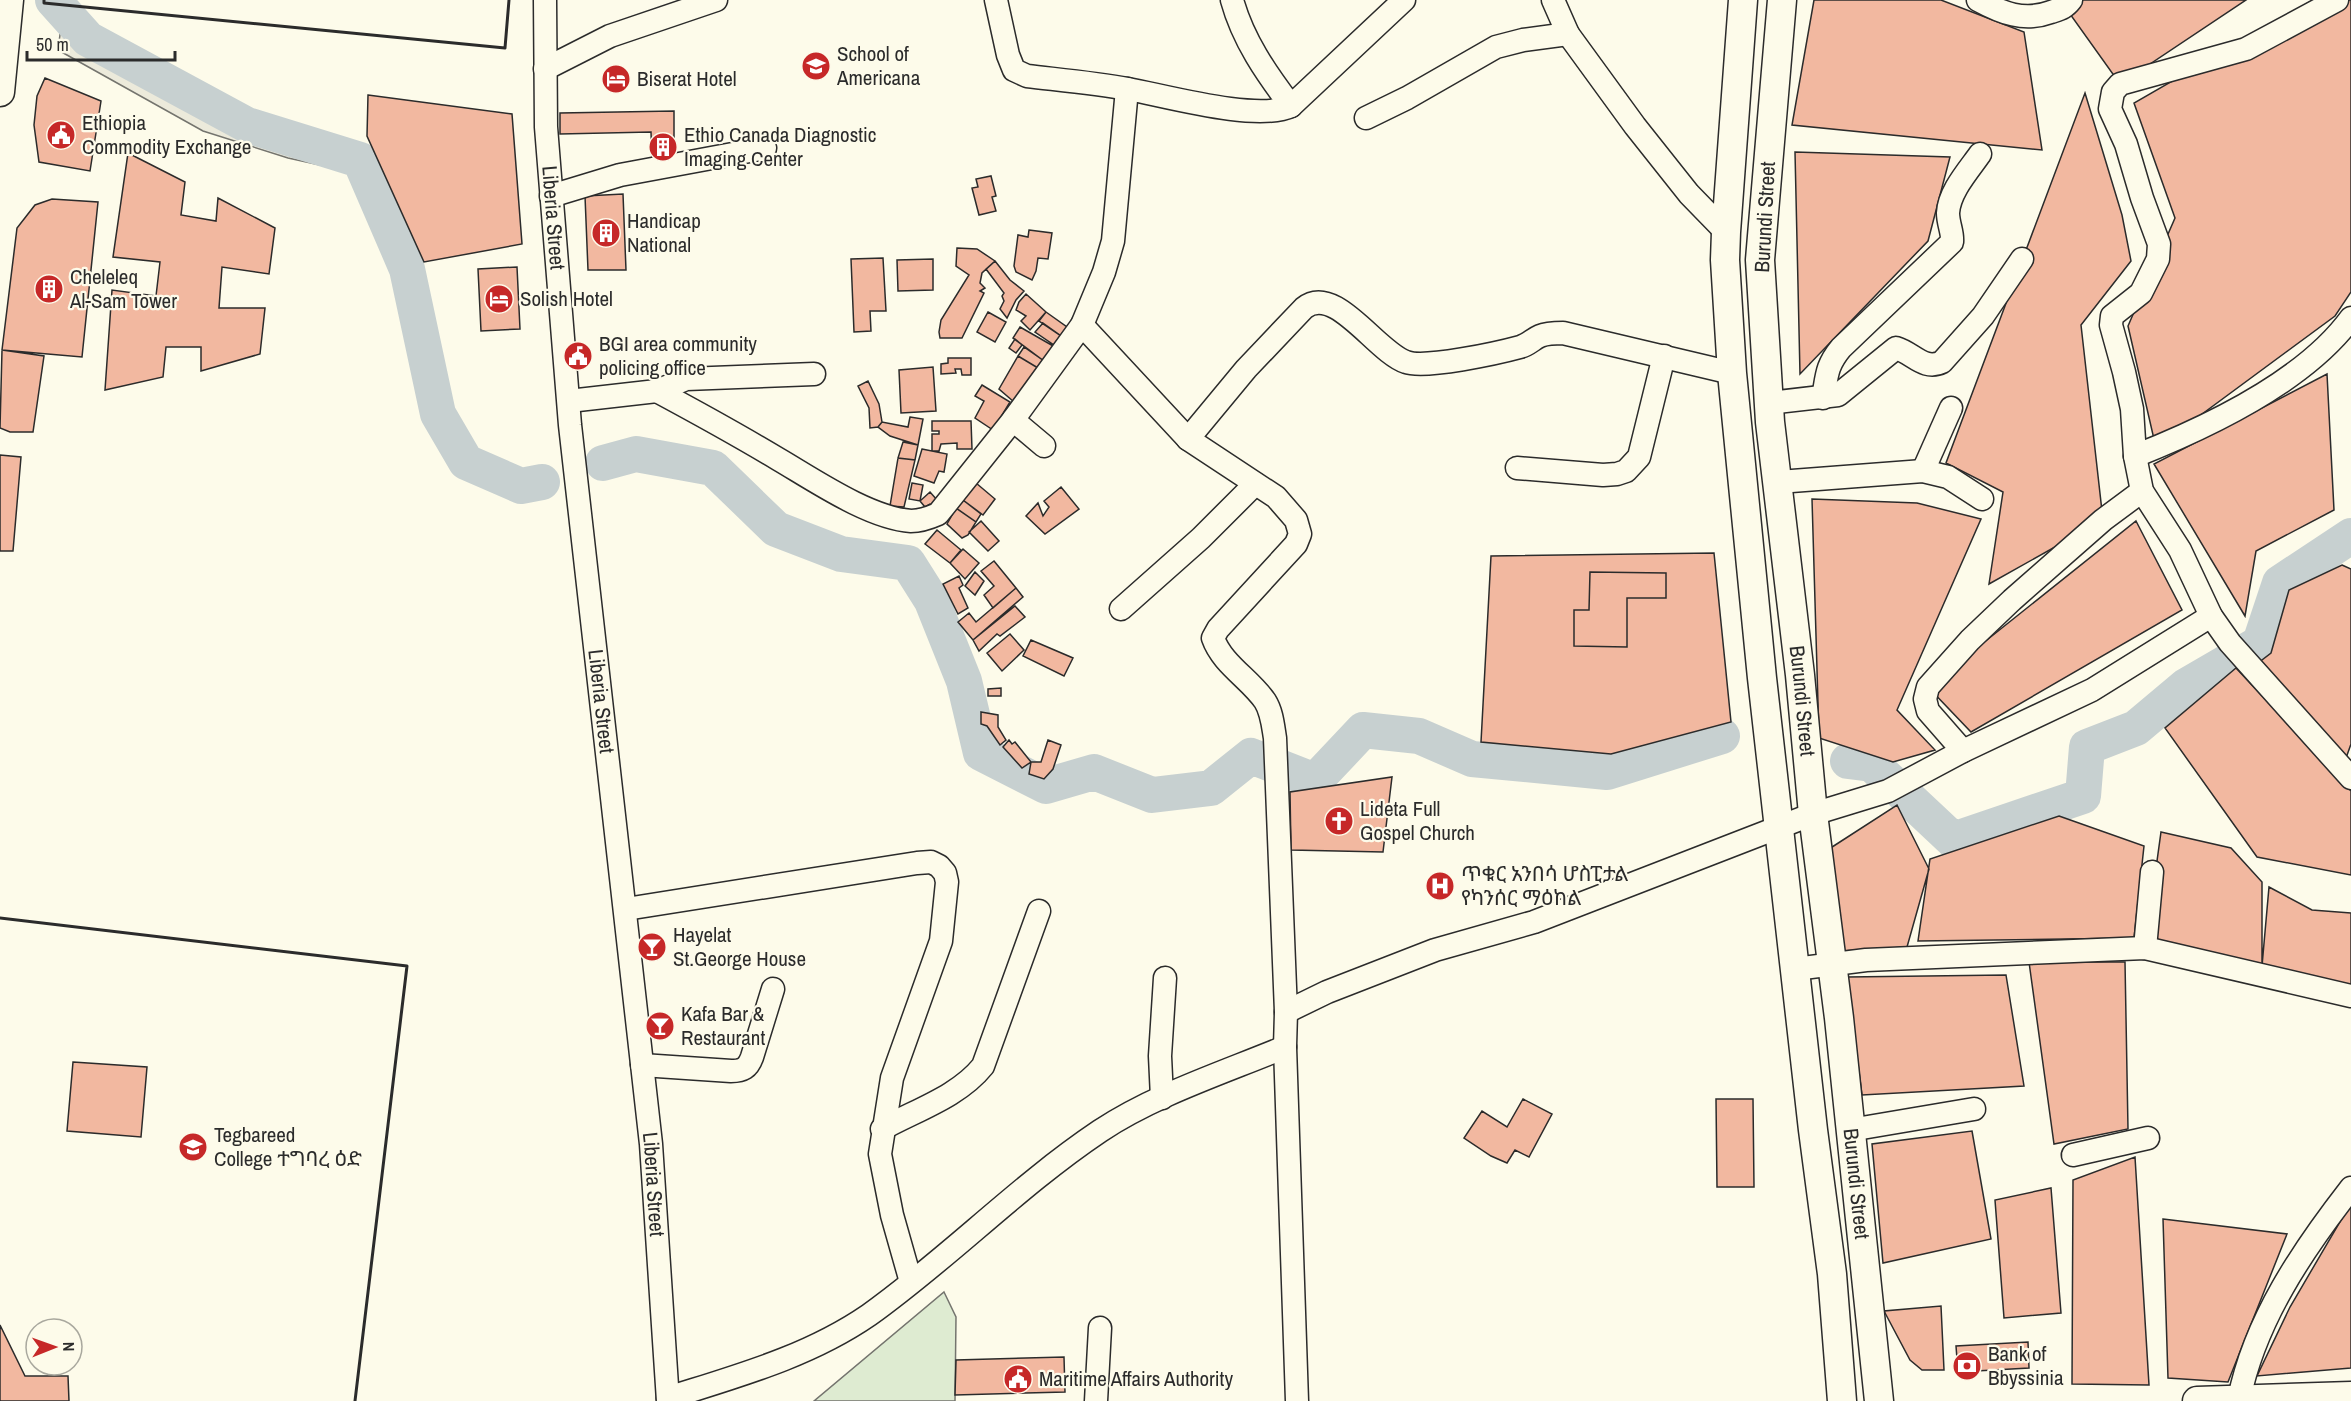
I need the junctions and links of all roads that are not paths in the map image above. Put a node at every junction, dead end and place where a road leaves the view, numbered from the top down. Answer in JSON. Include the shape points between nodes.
{"nodes":[{"id":1,"x":9,"y":0,"type":"edge"},
{"id":2,"x":545,"y":0,"type":"edge"},
{"id":3,"x":716,"y":0,"type":"edge"},
{"id":4,"x":996,"y":0,"type":"edge"},
{"id":5,"x":1232,"y":0,"type":"edge"},
{"id":6,"x":1404,"y":0,"type":"edge"},
{"id":7,"x":1553,"y":0,"type":"edge"},
{"id":8,"x":1743,"y":0,"type":"edge"},
{"id":9,"x":1782,"y":0,"type":"edge"},
{"id":10,"x":1978,"y":0,"type":"edge"},
{"id":11,"x":2071,"y":0,"type":"edge"},
{"id":12,"x":2337,"y":0,"type":"edge"},
{"id":13,"x":1568,"y":34,"type":"junction"},
{"id":14,"x":544,"y":69,"type":"junction"},
{"id":15,"x":1127,"y":89,"type":"junction"},
{"id":16,"x":0,"y":92,"type":"edge"},
{"id":17,"x":1291,"y":106,"type":"junction"},
{"id":18,"x":1366,"y":118,"type":"dead end"},
{"id":19,"x":765,"y":148,"type":"dead end"},
{"id":20,"x":1980,"y":154,"type":"dead end"},
{"id":21,"x":551,"y":196,"type":"junction"},
{"id":22,"x":1725,"y":246,"type":"junction"},
{"id":23,"x":2022,"y":259,"type":"dead end"},
{"id":24,"x":1760,"y":260,"type":"junction"},
{"id":25,"x":2351,"y":318,"type":"edge"},
{"id":26,"x":1082,"y":325,"type":"junction"},
{"id":27,"x":1664,"y":356,"type":"junction"},
{"id":28,"x":814,"y":374,"type":"dead end"},
{"id":29,"x":1732,"y":374,"type":"junction"},
{"id":30,"x":657,"y":391,"type":"junction"},
{"id":31,"x":1823,"y":398,"type":"junction"},
{"id":32,"x":569,"y":401,"type":"junction"},
{"id":33,"x":1769,"y":403,"type":"junction"},
{"id":34,"x":1951,"y":408,"type":"dead end"},
{"id":35,"x":1013,"y":420,"type":"junction"},
{"id":36,"x":1188,"y":439,"type":"junction"},
{"id":37,"x":1044,"y":446,"type":"dead end"},
{"id":38,"x":2135,"y":456,"type":"junction"},
{"id":39,"x":1517,"y":468,"type":"dead end"},
{"id":40,"x":1923,"y":471,"type":"junction"},
{"id":41,"x":1778,"y":482,"type":"junction"},
{"id":42,"x":1256,"y":484,"type":"junction"},
{"id":43,"x":2142,"y":491,"type":"junction"},
{"id":44,"x":1982,"y":499,"type":"dead end"},
{"id":45,"x":1785,"y":550,"type":"junction"},
{"id":46,"x":1750,"y":555,"type":"junction"},
{"id":47,"x":1121,"y":609,"type":"dead end"},
{"id":48,"x":2211,"y":616,"type":"junction"},
{"id":49,"x":1963,"y":751,"type":"junction"},
{"id":50,"x":2347,"y":765,"type":"edge"},
{"id":51,"x":1813,"y":814,"type":"junction"},
{"id":52,"x":1780,"y":829,"type":"junction"},
{"id":53,"x":2152,"y":872,"type":"dead end"},
{"id":54,"x":626,"y":909,"type":"junction"},
{"id":55,"x":1039,"y":911,"type":"dead end"},
{"id":56,"x":2145,"y":948,"type":"junction"},
{"id":57,"x":1832,"y":965,"type":"junction"},
{"id":58,"x":1795,"y":969,"type":"junction"},
{"id":59,"x":1165,"y":978,"type":"dead end"},
{"id":60,"x":773,"y":989,"type":"dead end"},
{"id":61,"x":2351,"y":996,"type":"edge"},
{"id":62,"x":1286,"y":1012,"type":"junction"},
{"id":63,"x":1285,"y":1047,"type":"junction"},
{"id":64,"x":642,"y":1065,"type":"junction"},
{"id":65,"x":1162,"y":1098,"type":"junction"},
{"id":66,"x":1974,"y":1109,"type":"dead end"},
{"id":67,"x":882,"y":1129,"type":"junction"},
{"id":68,"x":1850,"y":1130,"type":"junction"},
{"id":69,"x":2148,"y":1138,"type":"dead end"},
{"id":70,"x":2073,"y":1155,"type":"dead end"},
{"id":71,"x":2351,"y":1188,"type":"edge"},
{"id":72,"x":911,"y":1282,"type":"junction"},
{"id":73,"x":1100,"y":1328,"type":"dead end"},
{"id":74,"x":2351,"y":1396,"type":"edge"},
{"id":75,"x":2239,"y":1399,"type":"junction"},
{"id":76,"x":668,"y":1400,"type":"edge"},
{"id":77,"x":1096,"y":1401,"type":"edge"},
{"id":78,"x":1297,"y":1401,"type":"edge"},
{"id":79,"x":1842,"y":1401,"type":"edge"},
{"id":80,"x":1879,"y":1401,"type":"edge"},
{"id":81,"x":2197,"y":1401,"type":"edge"}],
"edges":[{"from":1,"to":16,"type":"main road"},
{"from":2,"to":14,"type":"street","name":"Liberia Street"},
{"from":3,"to":14,"type":"street","via":[[610,36]]},
{"from":4,"to":15,"type":"street","via":[[1014,70],[1028,76]]},
{"from":5,"to":17,"type":"street","via":[[1246,38]]},
{"from":6,"to":17,"type":"street"},
{"from":7,"to":13,"type":"street"},
{"from":8,"to":22,"type":"main road","name":"Burundi Street"},
{"from":9,"to":24,"type":"main road","name":"Burundi Street"},
{"from":10,"to":11,"type":"street","via":[[2007,15],[2039,17],[2065,7]]},
{"from":12,"to":38,"type":"street","via":[[2246,49],[2120,84],[2113,92],[2110,109],[2126,144],[2159,244],[2158,259],[2141,293],[2112,316],[2132,409]]},
{"from":13,"to":18,"type":"street","via":[[1496,47]]},
{"from":13,"to":22,"type":"street"},
{"from":14,"to":21,"type":"street","name":"Liberia Street"},
{"from":15,"to":17,"type":"street","via":[[1196,104],[1266,112]]},
{"from":15,"to":26,"type":"street","via":[[1113,241]]},
{"from":19,"to":21,"type":"street","via":[[620,175]]},
{"from":20,"to":31,"type":"street","via":[[1949,204],[1952,242],[1830,361]]},
{"from":21,"to":32,"type":"street","name":"Liberia Street"},
{"from":22,"to":24,"type":"main road"},
{"from":22,"to":29,"type":"main road","name":"Burundi Street"},
{"from":23,"to":31,"type":"street","via":[[1983,316],[1942,362],[1927,365],[1896,348],[1845,391]]},
{"from":24,"to":33,"type":"main road","name":"Burundi Street"},
{"from":25,"to":38,"type":"street","via":[[2337,337],[2283,380],[2209,425]]},
{"from":26,"to":35,"type":"street"},
{"from":26,"to":36,"type":"street"},
{"from":27,"to":29,"type":"street"},
{"from":27,"to":36,"type":"street","via":[[1563,333],[1540,336],[1501,351],[1434,363],[1406,362],[1385,350],[1335,305],[1311,303],[1246,369]]},
{"from":27,"to":39,"type":"street","via":[[1639,457],[1626,471],[1603,475]]},
{"from":28,"to":30,"type":"street","via":[[696,378]]},
{"from":29,"to":46,"type":"main road","name":"Burundi Street"},
{"from":30,"to":32,"type":"street"},
{"from":30,"to":35,"type":"street","via":[[821,485],[880,513],[911,521],[938,514]]},
{"from":31,"to":33,"type":"street"},
{"from":32,"to":54,"type":"street","name":"Liberia Street"},
{"from":33,"to":41,"type":"main road","name":"Burundi Street"},
{"from":34,"to":40,"type":"street"},
{"from":35,"to":37,"type":"street"},
{"from":36,"to":42,"type":"street"},
{"from":38,"to":43,"type":"street"},
{"from":40,"to":41,"type":"street"},
{"from":40,"to":44,"type":"street","via":[[1948,477]]},
{"from":41,"to":45,"type":"main road","name":"Burundi Street"},
{"from":42,"to":47,"type":"street"},
{"from":42,"to":62,"type":"street","via":[[1288,510],[1300,534],[1296,544],[1213,638],[1224,657],[1267,704],[1275,738]]},
{"from":43,"to":48,"type":"street","via":[[2180,550]]},
{"from":43,"to":49,"type":"street","via":[[2012,600],[1928,687],[1924,699],[1928,711]]},
{"from":45,"to":46,"type":"main road"},
{"from":45,"to":51,"type":"main road","name":"Burundi Street"},
{"from":46,"to":52,"type":"main road","name":"Burundi Street"},
{"from":48,"to":49,"type":"street","via":[[2092,690]]},
{"from":48,"to":50,"type":"street","via":[[2230,643]]},
{"from":49,"to":51,"type":"street","via":[[1888,791]]},
{"from":51,"to":52,"type":"street"},
{"from":51,"to":57,"type":"main road","name":"Burundi Street"},
{"from":52,"to":58,"type":"main road","name":"Burundi Street"},
{"from":52,"to":62,"type":"street","via":[[1534,922],[1435,950]]},
{"from":53,"to":56,"type":"street"},
{"from":54,"to":64,"type":"street","name":"Liberia Street"},
{"from":54,"to":67,"type":"street","via":[[917,863],[939,866],[947,882],[941,941],[892,1078]]},
{"from":55,"to":67,"type":"street","via":[[983,1066],[960,1088]]},
{"from":56,"to":57,"type":"street","via":[[1866,960]]},
{"from":56,"to":61,"type":"street"},
{"from":57,"to":58,"type":"street"},
{"from":57,"to":68,"type":"main road","name":"Burundi Street"},
{"from":58,"to":79,"type":"main road","name":"Burundi Street","via":[[1833,1274]]},
{"from":59,"to":65,"type":"street","via":[[1160,1056]]},
{"from":60,"to":64,"type":"street","via":[[752,1057],[744,1069]]},
{"from":62,"to":63,"type":"street"},
{"from":63,"to":65,"type":"street"},
{"from":63,"to":78,"type":"street"},
{"from":64,"to":76,"type":"street","name":"Liberia Street"},
{"from":65,"to":72,"type":"street","via":[[1101,1130],[1057,1162]]},
{"from":66,"to":68,"type":"street"},
{"from":67,"to":72,"type":"street","via":[[883,1177]]},
{"from":68,"to":80,"type":"main road","name":"Burundi Street"},
{"from":69,"to":70,"type":"street"},
{"from":71,"to":75,"type":"street","via":[[2313,1237],[2281,1291],[2244,1376]]},
{"from":72,"to":76,"type":"street","via":[[867,1316],[813,1347]]},
{"from":73,"to":77,"type":"street"},
{"from":74,"to":75,"type":"main road"},
{"from":75,"to":81,"type":"main road"}]}
